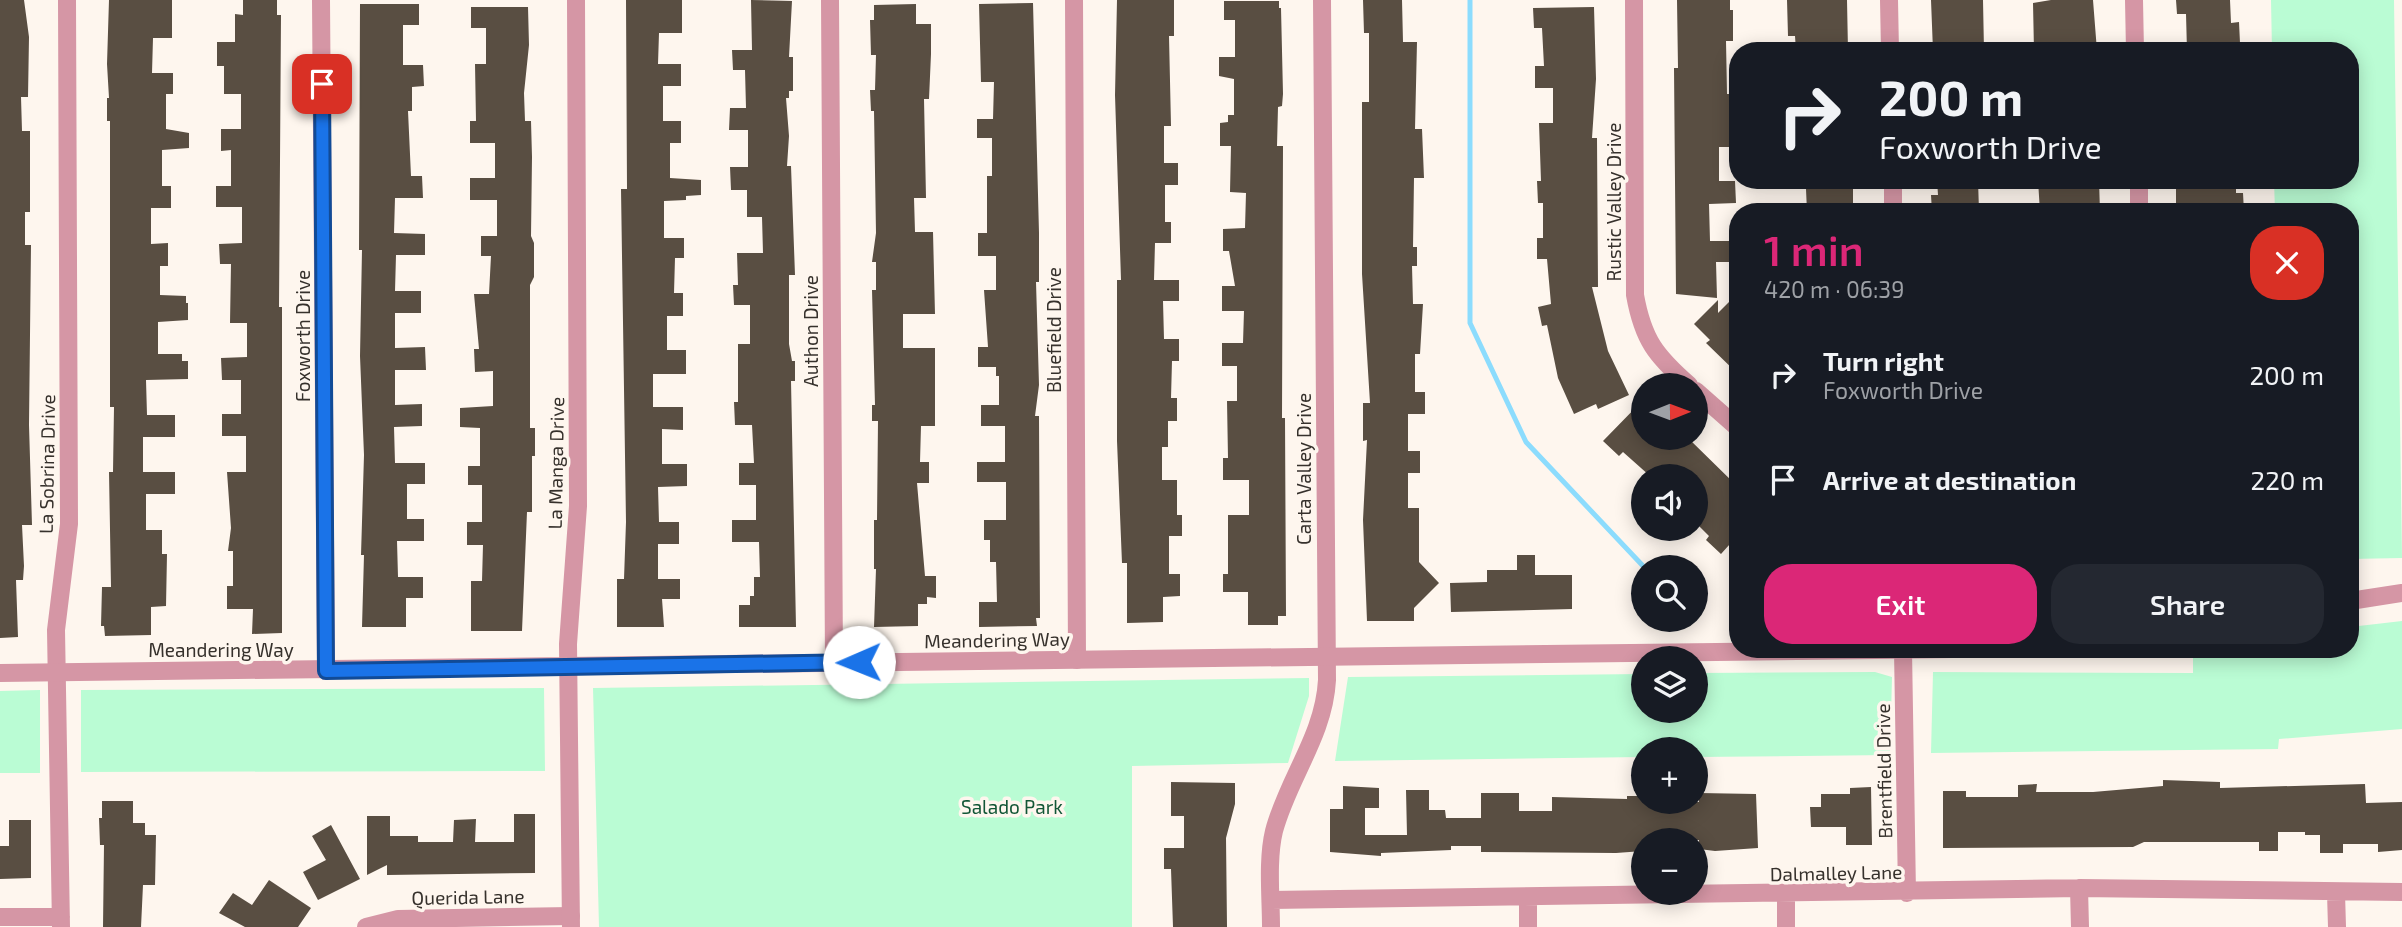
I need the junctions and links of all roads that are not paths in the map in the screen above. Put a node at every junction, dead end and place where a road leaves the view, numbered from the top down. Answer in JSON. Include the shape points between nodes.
{"nodes":[{"id":1,"x":66,"y":0,"type":"edge"},
{"id":2,"x":321,"y":0,"type":"edge"},
{"id":3,"x":576,"y":0,"type":"edge"},
{"id":4,"x":830,"y":0,"type":"edge"},
{"id":5,"x":1074,"y":0,"type":"edge"},
{"id":6,"x":1322,"y":0,"type":"edge"},
{"id":7,"x":1634,"y":0,"type":"edge"},
{"id":8,"x":1889,"y":0,"type":"edge"},
{"id":9,"x":2134,"y":0,"type":"edge"},
{"id":10,"x":1890,"y":42,"type":"edge"},
{"id":11,"x":2135,"y":42,"type":"edge"},
{"id":12,"x":1676,"y":373,"type":"edge"},
{"id":13,"x":1708,"y":402,"type":"edge"},
{"id":14,"x":1729,"y":420,"type":"edge"},
{"id":15,"x":2402,"y":593,"type":"edge"},
{"id":16,"x":2359,"y":600,"type":"edge"},
{"id":17,"x":1729,"y":652,"type":"edge"},
{"id":18,"x":1326,"y":657,"type":"junction"},
{"id":19,"x":1903,"y":658,"type":"edge"},
{"id":20,"x":1077,"y":660,"type":"junction"},
{"id":21,"x":834,"y":662,"type":"junction"},
{"id":22,"x":568,"y":666,"type":"junction"},
{"id":23,"x":326,"y":671,"type":"junction"},
{"id":24,"x":58,"y":672,"type":"junction"},
{"id":25,"x":0,"y":673,"type":"edge"},
{"id":26,"x":2079,"y":888,"type":"junction"},
{"id":27,"x":1907,"y":892,"type":"junction"},
{"id":28,"x":2402,"y":892,"type":"edge"},
{"id":29,"x":2336,"y":893,"type":"junction"},
{"id":30,"x":1786,"y":895,"type":"junction"},
{"id":31,"x":1528,"y":898,"type":"junction"},
{"id":32,"x":1271,"y":900,"type":"junction"},
{"id":33,"x":0,"y":918,"type":"edge"},
{"id":34,"x":61,"y":922,"type":"edge"},
{"id":35,"x":571,"y":922,"type":"edge"},
{"id":36,"x":366,"y":927,"type":"edge"},
{"id":37,"x":1271,"y":927,"type":"edge"},
{"id":38,"x":1528,"y":927,"type":"edge"},
{"id":39,"x":1786,"y":927,"type":"edge"},
{"id":40,"x":2080,"y":927,"type":"edge"},
{"id":41,"x":2337,"y":927,"type":"edge"}],
"edges":[{"from":1,"to":24,"type":"street","name":"La Sobrina Drive","via":[[69,524],[56,630]]},
{"from":2,"to":23,"type":"street","name":"Foxworth Drive"},
{"from":3,"to":22,"type":"street","name":"La Manga Drive","via":[[578,506]]},
{"from":4,"to":21,"type":"street","name":"Authon Drive"},
{"from":5,"to":20,"type":"street","name":"Bluefield Drive"},
{"from":6,"to":18,"type":"street","name":"Carta Valley Drive"},
{"from":7,"to":12,"type":"street","name":"Rustic Valley Drive","via":[[1635,295],[1650,344]]},
{"from":8,"to":10,"type":"street"},
{"from":9,"to":11,"type":"street"},
{"from":13,"to":14,"type":"street"},
{"from":15,"to":16,"type":"street"},
{"from":17,"to":18,"type":"street","name":"Meandering Way"},
{"from":18,"to":20,"type":"street","name":"Meandering Way"},
{"from":18,"to":32,"type":"street","name":"Carta Valley Drive","via":[[1325,704],[1315,738],[1274,833]]},
{"from":19,"to":27,"type":"street","name":"Brentfield Drive"},
{"from":20,"to":21,"type":"street","name":"Meandering Way"},
{"from":21,"to":22,"type":"street","name":"Meandering Way"},
{"from":22,"to":23,"type":"street","name":"Meandering Way"},
{"from":22,"to":35,"type":"street","name":"La Manga Drive"},
{"from":23,"to":24,"type":"street","name":"Meandering Way"},
{"from":24,"to":25,"type":"street","name":"Meandering Way"},
{"from":24,"to":34,"type":"street","name":"La Sobrina Drive"},
{"from":26,"to":27,"type":"street","name":"Dalmalley Lane"},
{"from":26,"to":29,"type":"street","name":"Dalmalley Lane"},
{"from":26,"to":40,"type":"street"},
{"from":27,"to":30,"type":"street","name":"Dalmalley Lane"},
{"from":28,"to":29,"type":"street","name":"Dalmalley Lane"},
{"from":29,"to":41,"type":"street"},
{"from":30,"to":31,"type":"street","name":"Dalmalley Lane"},
{"from":30,"to":39,"type":"street"},
{"from":31,"to":32,"type":"street","name":"Dalmalley Lane"},
{"from":31,"to":38,"type":"street"},
{"from":32,"to":37,"type":"street","name":"Carta Valley Drive"},
{"from":33,"to":34,"type":"street"},
{"from":35,"to":36,"type":"street","name":"Querida Lane","via":[[398,919]]}]}
